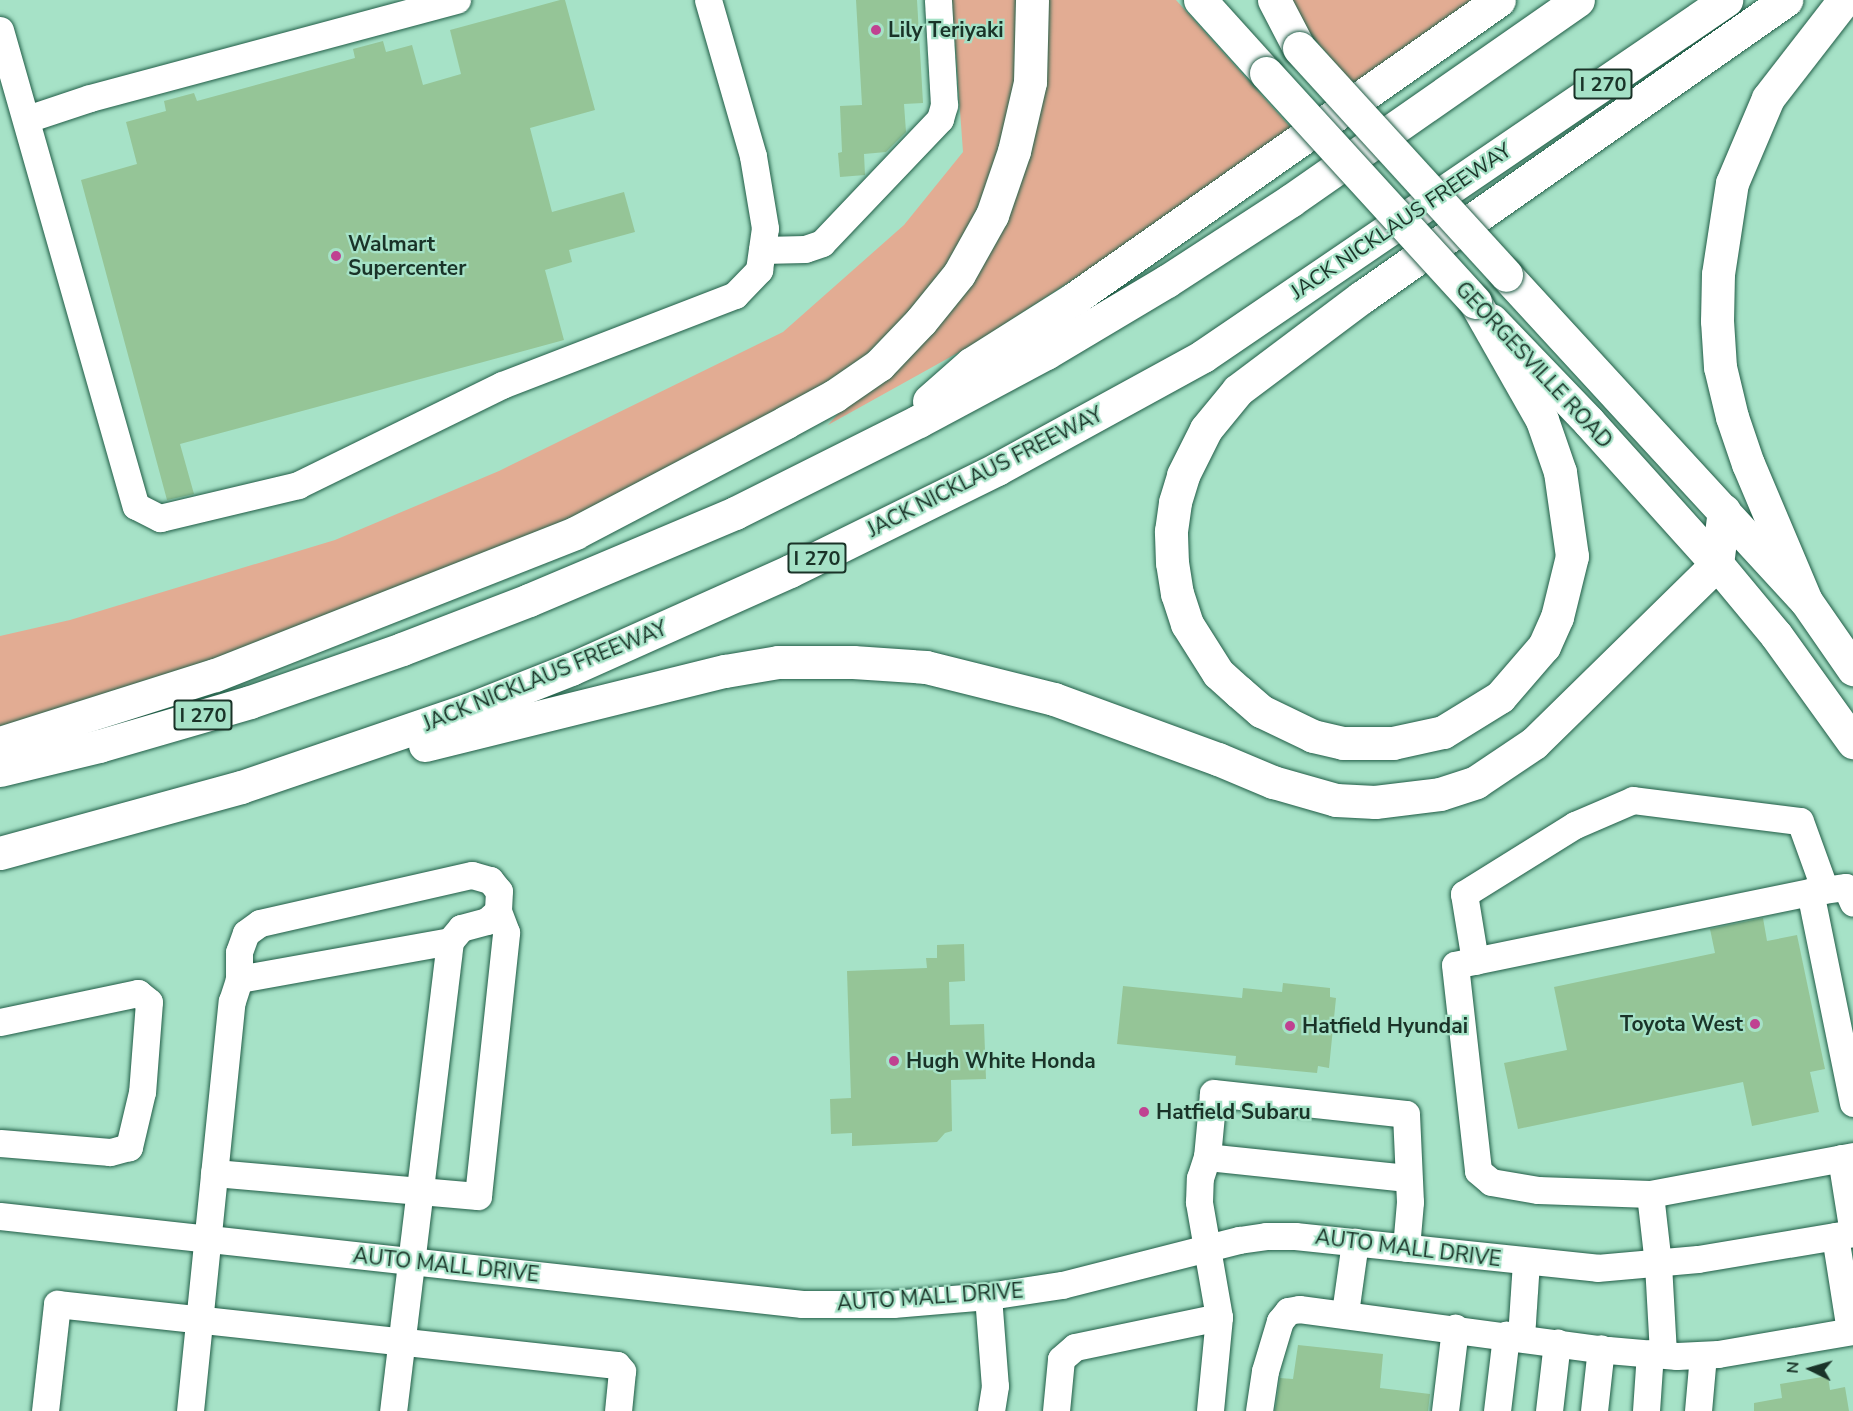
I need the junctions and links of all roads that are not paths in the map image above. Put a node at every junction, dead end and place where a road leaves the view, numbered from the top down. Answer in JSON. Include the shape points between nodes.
{"nodes":[{"id":1,"x":457,"y":0,"type":"edge"},
{"id":2,"x":708,"y":0,"type":"edge"},
{"id":3,"x":938,"y":0,"type":"edge"},
{"id":4,"x":1032,"y":0,"type":"edge"},
{"id":5,"x":1200,"y":0,"type":"edge"},
{"id":6,"x":1256,"y":0,"type":"edge"},
{"id":7,"x":1274,"y":0,"type":"edge"},
{"id":8,"x":1499,"y":0,"type":"edge"},
{"id":9,"x":1578,"y":0,"type":"edge"},
{"id":10,"x":1726,"y":0,"type":"edge"},
{"id":11,"x":1786,"y":0,"type":"edge"},
{"id":12,"x":1844,"y":0,"type":"edge"},
{"id":13,"x":0,"y":30,"type":"edge"},
{"id":14,"x":1299,"y":48,"type":"junction"},
{"id":15,"x":27,"y":119,"type":"junction"},
{"id":16,"x":762,"y":250,"type":"junction"},
{"id":17,"x":1475,"y":303,"type":"junction"},
{"id":18,"x":888,"y":438,"type":"junction"},
{"id":19,"x":1724,"y":510,"type":"junction"},
{"id":20,"x":1717,"y":564,"type":"junction"},
{"id":21,"x":1806,"y":601,"type":"junction"},
{"id":22,"x":1853,"y":669,"type":"edge"},
{"id":23,"x":1853,"y":742,"type":"edge"},
{"id":24,"x":0,"y":743,"type":"edge"},
{"id":25,"x":0,"y":770,"type":"edge"},
{"id":26,"x":251,"y":784,"type":"junction"},
{"id":27,"x":0,"y":853,"type":"edge"},
{"id":28,"x":1817,"y":891,"type":"junction"},
{"id":29,"x":1853,"y":903,"type":"edge"},
{"id":30,"x":498,"y":911,"type":"junction"},
{"id":31,"x":450,"y":940,"type":"junction"},
{"id":32,"x":1475,"y":961,"type":"junction"},
{"id":33,"x":239,"y":979,"type":"junction"},
{"id":34,"x":0,"y":1022,"type":"edge"},
{"id":35,"x":1853,"y":1103,"type":"edge"},
{"id":36,"x":0,"y":1143,"type":"edge"},
{"id":37,"x":1207,"y":1157,"type":"junction"},
{"id":38,"x":1847,"y":1157,"type":"edge"},
{"id":39,"x":214,"y":1173,"type":"junction"},
{"id":40,"x":1408,"y":1178,"type":"junction"},
{"id":41,"x":420,"y":1192,"type":"junction"},
{"id":42,"x":1650,"y":1194,"type":"junction"},
{"id":43,"x":0,"y":1216,"type":"edge"},
{"id":44,"x":1844,"y":1234,"type":"edge"},
{"id":45,"x":206,"y":1240,"type":"junction"},
{"id":46,"x":1355,"y":1242,"type":"junction"},
{"id":47,"x":1207,"y":1248,"type":"junction"},
{"id":48,"x":1406,"y":1248,"type":"junction"},
{"id":49,"x":413,"y":1261,"type":"junction"},
{"id":50,"x":1526,"y":1262,"type":"junction"},
{"id":51,"x":1658,"y":1264,"type":"junction"},
{"id":52,"x":988,"y":1296,"type":"junction"},
{"id":53,"x":1345,"y":1313,"type":"junction"},
{"id":54,"x":1219,"y":1317,"type":"junction"},
{"id":55,"x":200,"y":1319,"type":"junction"},
{"id":56,"x":1455,"y":1328,"type":"junction"},
{"id":57,"x":1851,"y":1331,"type":"edge"},
{"id":58,"x":1513,"y":1336,"type":"junction"},
{"id":59,"x":402,"y":1341,"type":"junction"},
{"id":60,"x":1557,"y":1342,"type":"junction"},
{"id":61,"x":1601,"y":1348,"type":"junction"},
{"id":62,"x":1657,"y":1354,"type":"junction"},
{"id":63,"x":1703,"y":1355,"type":"junction"},
{"id":64,"x":45,"y":1411,"type":"edge"},
{"id":65,"x":190,"y":1411,"type":"edge"},
{"id":66,"x":393,"y":1411,"type":"edge"},
{"id":67,"x":618,"y":1411,"type":"edge"},
{"id":68,"x":991,"y":1411,"type":"edge"},
{"id":69,"x":1056,"y":1411,"type":"edge"},
{"id":70,"x":1210,"y":1411,"type":"edge"},
{"id":71,"x":1258,"y":1411,"type":"edge"},
{"id":72,"x":1445,"y":1411,"type":"edge"},
{"id":73,"x":1497,"y":1411,"type":"edge"},
{"id":74,"x":1549,"y":1411,"type":"edge"},
{"id":75,"x":1594,"y":1411,"type":"edge"},
{"id":76,"x":1646,"y":1411,"type":"edge"},
{"id":77,"x":1698,"y":1411,"type":"edge"}],
"edges":[{"from":1,"to":15,"type":"street","via":[[90,98]]},
{"from":2,"to":16,"type":"street","via":[[753,156],[765,228]]},
{"from":3,"to":16,"type":"street","via":[[944,105],[940,119],[822,243],[805,249]]},
{"from":4,"to":24,"type":"main road","via":[[1030,82],[1014,151],[992,215],[959,274],[879,365],[834,396],[575,533],[225,672]]},
{"from":5,"to":17,"type":"main road","name":"GEORGESVILLE ROAD","bridge":true},
{"from":6,"to":14,"type":"main road","name":"GEORGESVILLE ROAD"},
{"from":7,"to":14,"type":"main road"},
{"from":8,"to":18,"type":"main road","via":[[1075,298],[971,364]]},
{"from":9,"to":18,"type":"main road","number":"I 270","via":[[1290,201],[1167,281],[1046,353]]},
{"from":10,"to":26,"type":"main road","name":"JACK NICKLAUS FREEWAY","number":"I 270","via":[[1203,356],[997,469],[761,585],[571,669],[467,710]]},
{"from":11,"to":17,"type":"main road","via":[[1362,297],[1238,390],[1206,429],[1183,475],[1171,531],[1175,584],[1187,624],[1218,673],[1239,692],[1261,711],[1313,736],[1343,743],[1393,743],[1443,732],[1500,697],[1544,646],[1557,617],[1572,556],[1560,472],[1542,420]]},
{"from":12,"to":21,"type":"main road","via":[[1768,98],[1732,183],[1718,274],[1720,367],[1732,417]]},
{"from":13,"to":15,"type":"street"},
{"from":14,"to":19,"type":"main road","name":"GEORGESVILLE ROAD","bridge":true},
{"from":15,"to":16,"type":"street","via":[[136,506],[160,518],[298,486],[502,385],[735,294],[759,270]]},
{"from":17,"to":20,"type":"main road","name":"GEORGESVILLE ROAD"},
{"from":18,"to":25,"type":"main road","number":"I 270","via":[[682,536],[402,649],[250,702]]},
{"from":19,"to":20,"type":"main road"},
{"from":19,"to":21,"type":"main road","name":"GEORGESVILLE ROAD"},
{"from":20,"to":23,"type":"main road","name":"GEORGESVILLE ROAD","via":[[1776,635]]},
{"from":20,"to":26,"type":"main road","via":[[1534,742],[1476,782],[1440,794],[1375,802],[1336,800],[1273,782],[1054,699],[926,667],[853,662],[778,663],[724,671]]},
{"from":21,"to":22,"type":"main road","name":"GEORGESVILLE ROAD"},
{"from":26,"to":27,"type":"main road","name":"JACK NICKLAUS FREEWAY","number":"I 270"},
{"from":28,"to":29,"type":"street","via":[[1846,887]]},
{"from":28,"to":32,"type":"street"},
{"from":28,"to":32,"type":"street","via":[[1800,821],[1633,800],[1575,825],[1464,894]]},
{"from":28,"to":35,"type":"street"},
{"from":30,"to":31,"type":"street","via":[[488,921],[461,928]]},
{"from":30,"to":33,"type":"street","via":[[499,891],[490,880],[472,875],[260,922],[246,933],[239,952]]},
{"from":30,"to":41,"type":"street","via":[[506,932],[478,1196]]},
{"from":31,"to":33,"type":"street"},
{"from":31,"to":41,"type":"street"},
{"from":32,"to":42,"type":"street","via":[[1455,965],[1478,1171],[1491,1182],[1538,1190]]},
{"from":33,"to":39,"type":"street","via":[[232,1001]]},
{"from":34,"to":36,"type":"street","via":[[138,993],[149,1002],[142,1092],[129,1147],[110,1152]]},
{"from":37,"to":40,"type":"street"},
{"from":37,"to":40,"type":"street","via":[[1213,1093],[1406,1114]]},
{"from":37,"to":47,"type":"street","via":[[1200,1178],[1199,1202]]},
{"from":38,"to":42,"type":"street"},
{"from":38,"to":44,"type":"street"},
{"from":39,"to":41,"type":"street"},
{"from":39,"to":45,"type":"street"},
{"from":40,"to":48,"type":"street"},
{"from":41,"to":49,"type":"street"},
{"from":42,"to":51,"type":"street"},
{"from":43,"to":45,"type":"street","name":"AUTO MALL DRIVE"},
{"from":44,"to":51,"type":"street","name":"AUTO MALL DRIVE"},
{"from":44,"to":57,"type":"street"},
{"from":45,"to":49,"type":"street","name":"AUTO MALL DRIVE"},
{"from":45,"to":55,"type":"street"},
{"from":46,"to":47,"type":"street","name":"AUTO MALL DRIVE","via":[[1266,1236]]},
{"from":46,"to":48,"type":"street","name":"AUTO MALL DRIVE"},
{"from":46,"to":53,"type":"street"},
{"from":47,"to":52,"type":"street","name":"AUTO MALL DRIVE","via":[[1062,1285]]},
{"from":47,"to":54,"type":"street"},
{"from":48,"to":50,"type":"street","name":"AUTO MALL DRIVE"},
{"from":49,"to":52,"type":"street","name":"AUTO MALL DRIVE","via":[[802,1304],[892,1304]]},
{"from":49,"to":59,"type":"street"},
{"from":50,"to":51,"type":"street","name":"AUTO MALL DRIVE","via":[[1597,1268]]},
{"from":50,"to":58,"type":"street"},
{"from":51,"to":62,"type":"street"},
{"from":52,"to":68,"type":"street","via":[[995,1386]]},
{"from":53,"to":56,"type":"street"},
{"from":53,"to":71,"type":"street","via":[[1288,1311],[1280,1321]]},
{"from":54,"to":69,"type":"street","via":[[1075,1347],[1061,1359]]},
{"from":54,"to":70,"type":"street"},
{"from":55,"to":59,"type":"street"},
{"from":55,"to":64,"type":"street","via":[[57,1304]]},
{"from":55,"to":65,"type":"street"},
{"from":56,"to":58,"type":"street"},
{"from":56,"to":72,"type":"street"},
{"from":57,"to":63,"type":"street"},
{"from":58,"to":60,"type":"street"},
{"from":58,"to":73,"type":"street"},
{"from":59,"to":66,"type":"street"},
{"from":59,"to":67,"type":"street","via":[[617,1365],[622,1371]]},
{"from":60,"to":61,"type":"street"},
{"from":60,"to":74,"type":"street"},
{"from":61,"to":62,"type":"street"},
{"from":61,"to":75,"type":"street"},
{"from":62,"to":63,"type":"street"},
{"from":62,"to":76,"type":"street"},
{"from":63,"to":77,"type":"street"}]}
